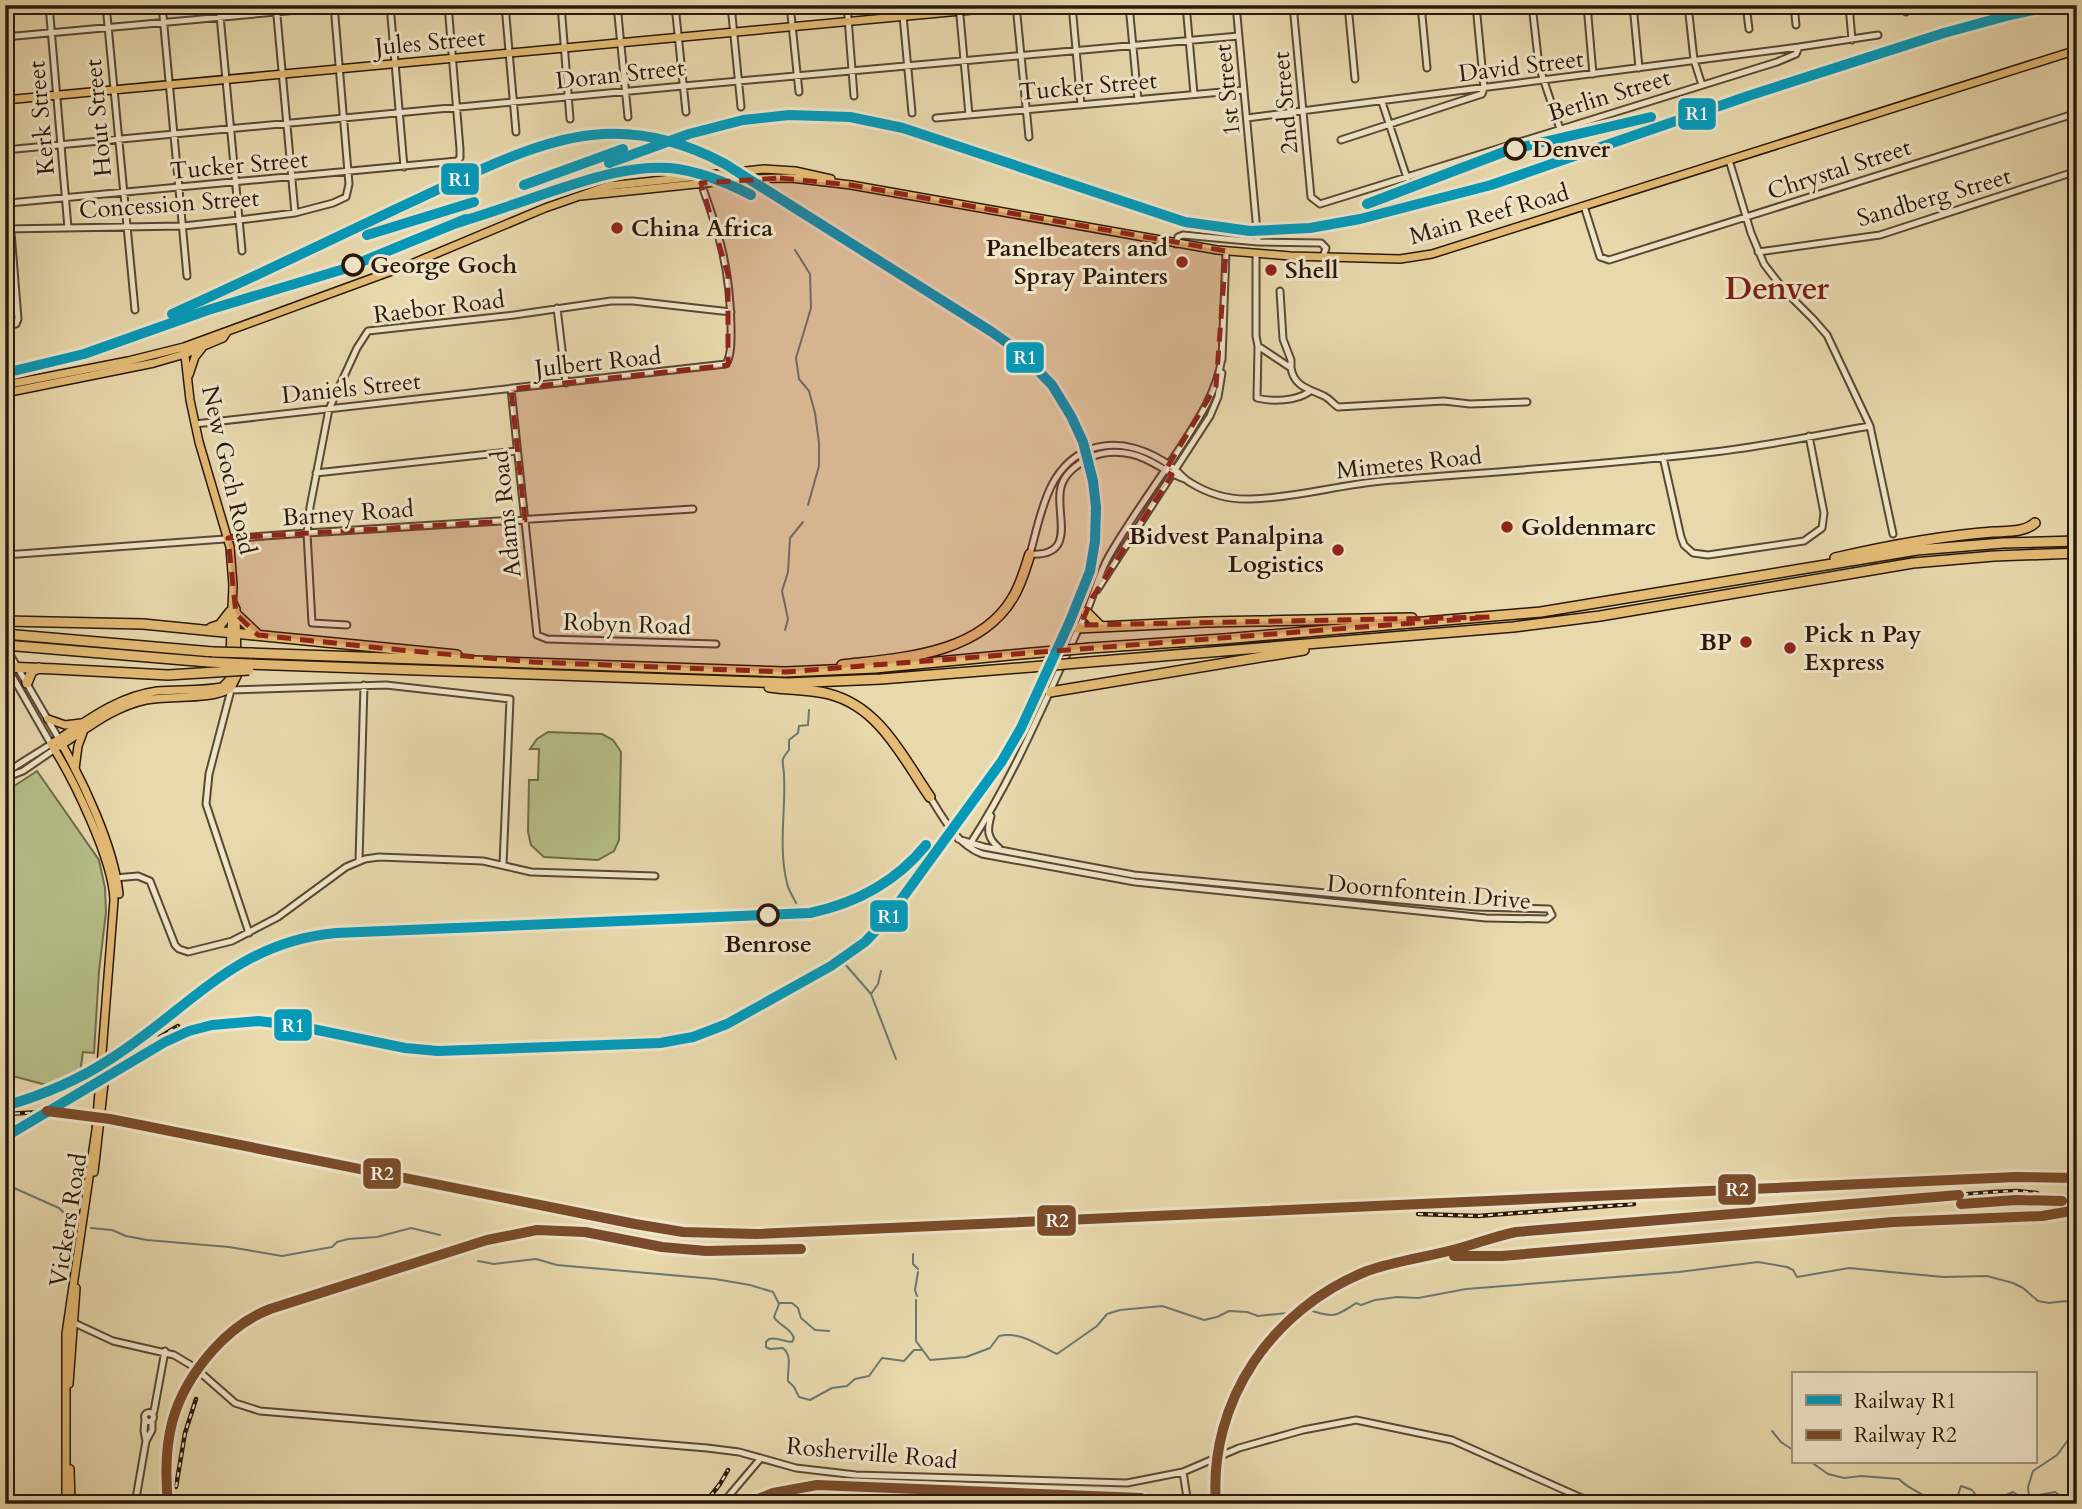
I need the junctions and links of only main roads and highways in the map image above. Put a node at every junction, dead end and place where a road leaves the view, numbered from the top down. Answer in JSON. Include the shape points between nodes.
{"nodes":[{"id":1,"x":1026,"y":5,"type":"edge"},
{"id":2,"x":1016,"y":6,"type":"edge"},
{"id":3,"x":959,"y":9,"type":"edge"},
{"id":4,"x":2077,"y":50,"type":"edge"},
{"id":5,"x":5,"y":100,"type":"edge"},
{"id":6,"x":227,"y":332,"type":"junction"},
{"id":7,"x":205,"y":345,"type":"junction"},
{"id":8,"x":184,"y":350,"type":"junction"},
{"id":9,"x":173,"y":358,"type":"junction"},
{"id":10,"x":187,"y":373,"type":"junction"},
{"id":11,"x":5,"y":385,"type":"edge"},
{"id":12,"x":5,"y":393,"type":"edge"},
{"id":13,"x":2035,"y":523,"type":"dead end"},
{"id":14,"x":2077,"y":541,"type":"edge"},
{"id":15,"x":2077,"y":553,"type":"edge"},
{"id":16,"x":1030,"y":554,"type":"road end"},
{"id":17,"x":1736,"y":580,"type":"junction"},
{"id":18,"x":233,"y":610,"type":"junction"},
{"id":19,"x":1086,"y":612,"type":"road end"},
{"id":20,"x":1491,"y":617,"type":"junction"},
{"id":21,"x":5,"y":621,"type":"edge"},
{"id":22,"x":1100,"y":626,"type":"junction"},
{"id":23,"x":1079,"y":628,"type":"road end"},
{"id":24,"x":206,"y":630,"type":"junction"},
{"id":25,"x":233,"y":632,"type":"junction"},
{"id":26,"x":5,"y":634,"type":"edge"},
{"id":27,"x":258,"y":635,"type":"junction"},
{"id":28,"x":1357,"y":641,"type":"junction"},
{"id":29,"x":5,"y":645,"type":"edge"},
{"id":30,"x":533,"y":662,"type":"junction"},
{"id":31,"x":6,"y":666,"type":"edge"},
{"id":32,"x":249,"y":667,"type":"junction"},
{"id":33,"x":41,"y":668,"type":"junction"},
{"id":34,"x":704,"y":671,"type":"junction"},
{"id":35,"x":708,"y":681,"type":"junction"},
{"id":36,"x":27,"y":683,"type":"road end"},
{"id":37,"x":1050,"y":692,"type":"road end"},
{"id":38,"x":48,"y":719,"type":"road end"},
{"id":39,"x":84,"y":726,"type":"junction"},
{"id":40,"x":57,"y":744,"type":"junction"},
{"id":41,"x":75,"y":770,"type":"junction"},
{"id":42,"x":930,"y":797,"type":"road end"},
{"id":43,"x":114,"y":878,"type":"junction"},
{"id":44,"x":68,"y":1504,"type":"edge"}],
"edges":[{"from":1,"to":2,"type":"main road","name":"Jules Street"},
{"from":2,"to":3,"type":"main road","name":"Jules Street"},
{"from":3,"to":5,"type":"main road","name":"Jules Street"},
{"from":4,"to":6,"type":"main road","name":"Main Reef Road","via":[[1427,256],[1400,259],[1226,251],[851,185],[728,176],[581,195]]},
{"from":6,"to":7,"type":"main road","name":"Main Reef Road"},
{"from":6,"to":8,"type":"main road","name":"Main Reef Road"},
{"from":7,"to":8,"type":"main road","name":"Main Reef Road"},
{"from":7,"to":10,"type":"main road"},
{"from":8,"to":9,"type":"main road","name":"Main Reef Road"},
{"from":8,"to":10,"type":"main road","name":"New Goch Road"},
{"from":8,"to":11,"type":"main road","name":"Main Reef Road"},
{"from":9,"to":10,"type":"main road"},
{"from":9,"to":12,"type":"main road","name":"Main Reef Road"},
{"from":10,"to":18,"type":"main road","name":"New Goch Road","via":[[195,424],[228,538]]},
{"from":13,"to":17,"type":"highway","via":[[2021,530],[1895,544]]},
{"from":14,"to":17,"type":"highway","via":[[1917,550]]},
{"from":15,"to":28,"type":"highway","via":[[1913,564],[1559,622]]},
{"from":16,"to":34,"type":"highway","via":[[1011,601],[989,626],[964,641],[914,654],[824,667]]},
{"from":17,"to":20,"type":"highway"},
{"from":18,"to":24,"type":"highway","via":[[220,625]]},
{"from":18,"to":25,"type":"main road","name":"New Goch Road"},
{"from":18,"to":27,"type":"highway"},
{"from":19,"to":22,"type":"highway"},
{"from":20,"to":22,"type":"highway"},
{"from":20,"to":34,"type":"highway","bridge":true,"via":[[824,671]]},
{"from":21,"to":24,"type":"highway"},
{"from":22,"to":23,"type":"highway"},
{"from":24,"to":25,"type":"highway"},
{"from":25,"to":27,"type":"highway"},
{"from":25,"to":39,"type":"main road","name":"New Goch Road","via":[[227,689],[143,694],[116,703]]},
{"from":26,"to":30,"type":"highway","bridge":true,"via":[[213,652]]},
{"from":27,"to":30,"type":"highway"},
{"from":28,"to":35,"type":"highway","bridge":true,"via":[[833,682]]},
{"from":28,"to":37,"type":"highway"},
{"from":29,"to":32,"type":"highway","bridge":true},
{"from":30,"to":34,"type":"highway"},
{"from":31,"to":33,"type":"highway"},
{"from":32,"to":33,"type":"highway","bridge":true,"via":[[168,675]]},
{"from":32,"to":35,"type":"highway"},
{"from":33,"to":36,"type":"highway","via":[[32,671]]},
{"from":35,"to":42,"type":"highway","via":[[817,691],[851,702],[887,732]]},
{"from":38,"to":39,"type":"main road"},
{"from":39,"to":40,"type":"main road"},
{"from":39,"to":41,"type":"main road"},
{"from":40,"to":41,"type":"main road","name":"Vickers Road"},
{"from":40,"to":43,"type":"main road","name":"Vickers Road"},
{"from":41,"to":43,"type":"main road","name":"Vickers Road","via":[[103,835]]},
{"from":43,"to":44,"type":"main road","name":"Vickers Road","via":[[118,927],[103,1103],[70,1321]]}]}
